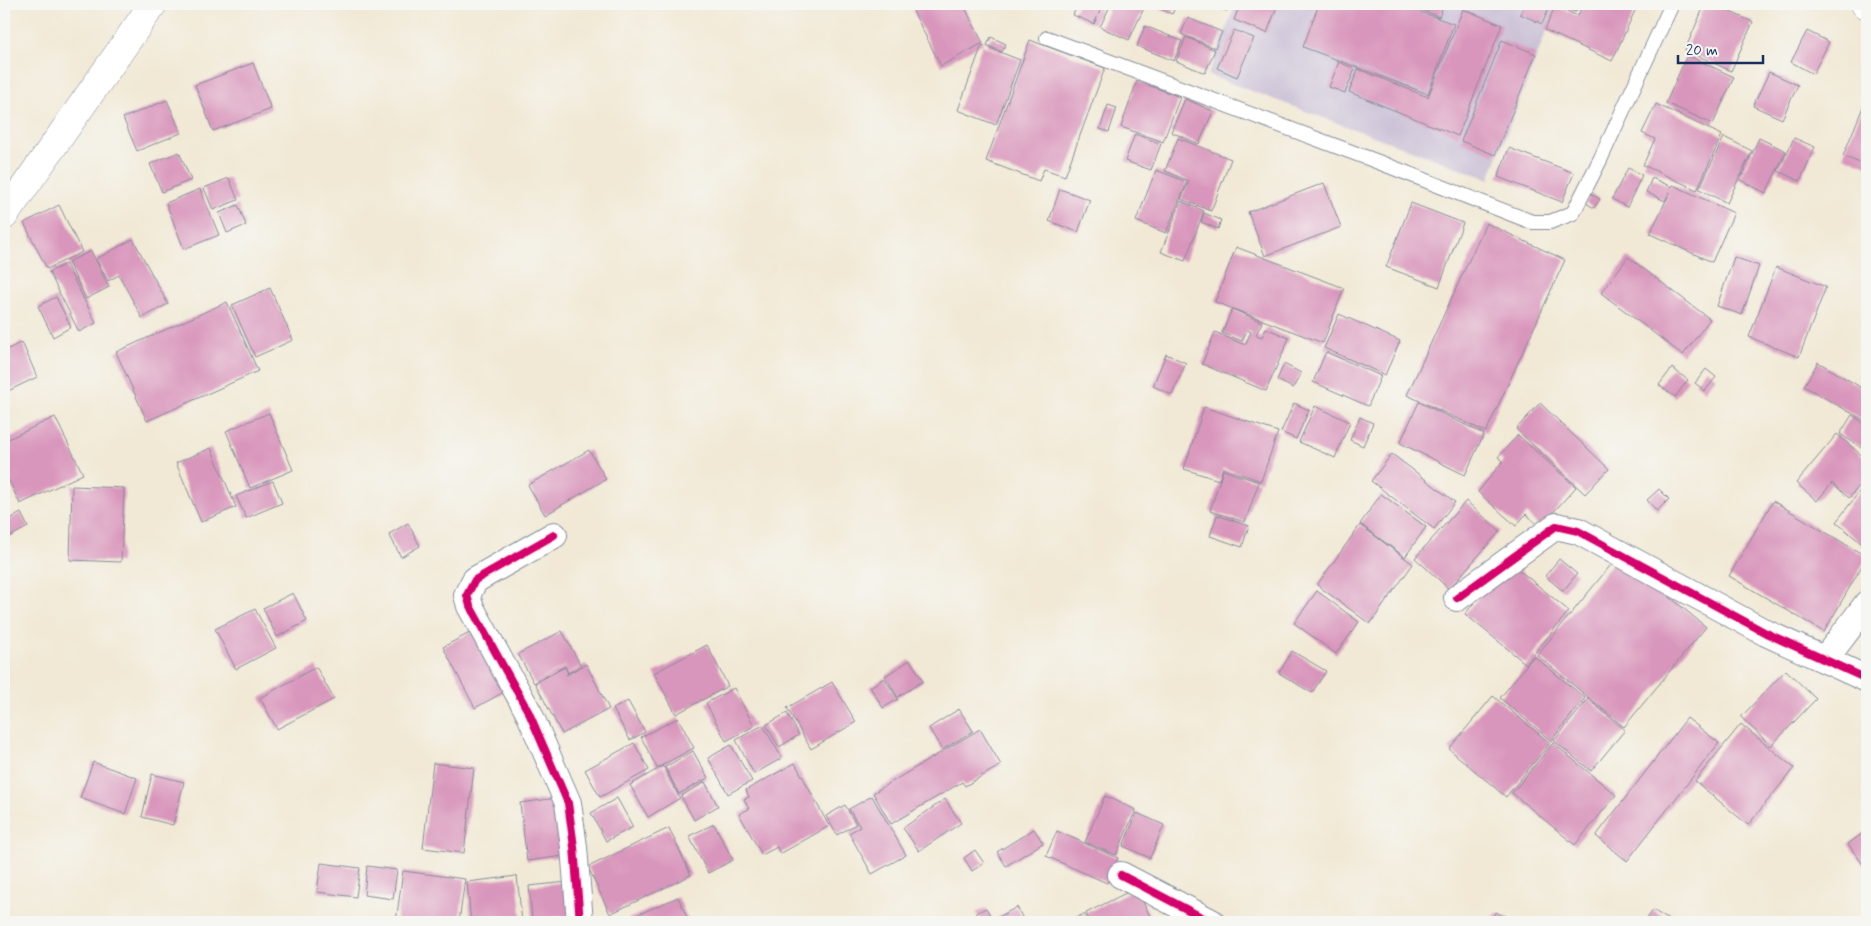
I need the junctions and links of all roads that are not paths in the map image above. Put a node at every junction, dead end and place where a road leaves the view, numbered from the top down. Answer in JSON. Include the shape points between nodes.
{"nodes":[{"id":1,"x":153,"y":4,"type":"edge"},
{"id":2,"x":1672,"y":4,"type":"edge"},
{"id":3,"x":1047,"y":38,"type":"dead end"},
{"id":4,"x":4,"y":216,"type":"edge"},
{"id":5,"x":554,"y":535,"type":"dead end"},
{"id":6,"x":1457,"y":598,"type":"dead end"},
{"id":7,"x":1867,"y":604,"type":"edge"},
{"id":8,"x":1825,"y":659,"type":"junction"},
{"id":9,"x":1867,"y":679,"type":"edge"},
{"id":10,"x":1121,"y":875,"type":"dead end"},
{"id":11,"x":580,"y":922,"type":"edge"},
{"id":12,"x":1211,"y":922,"type":"edge"}],
"edges":[{"from":1,"to":4,"type":"main road"},
{"from":2,"to":3,"type":"lane","via":[[1573,213],[1550,222],[1532,222]]},
{"from":5,"to":11,"type":"street","via":[[475,580],[468,595],[470,606],[530,713],[568,803]]},
{"from":6,"to":8,"type":"street","via":[[1556,526],[1578,531],[1766,633]]},
{"from":7,"to":8,"type":"street"},
{"from":8,"to":9,"type":"street"},
{"from":10,"to":12,"type":"street"}]}
